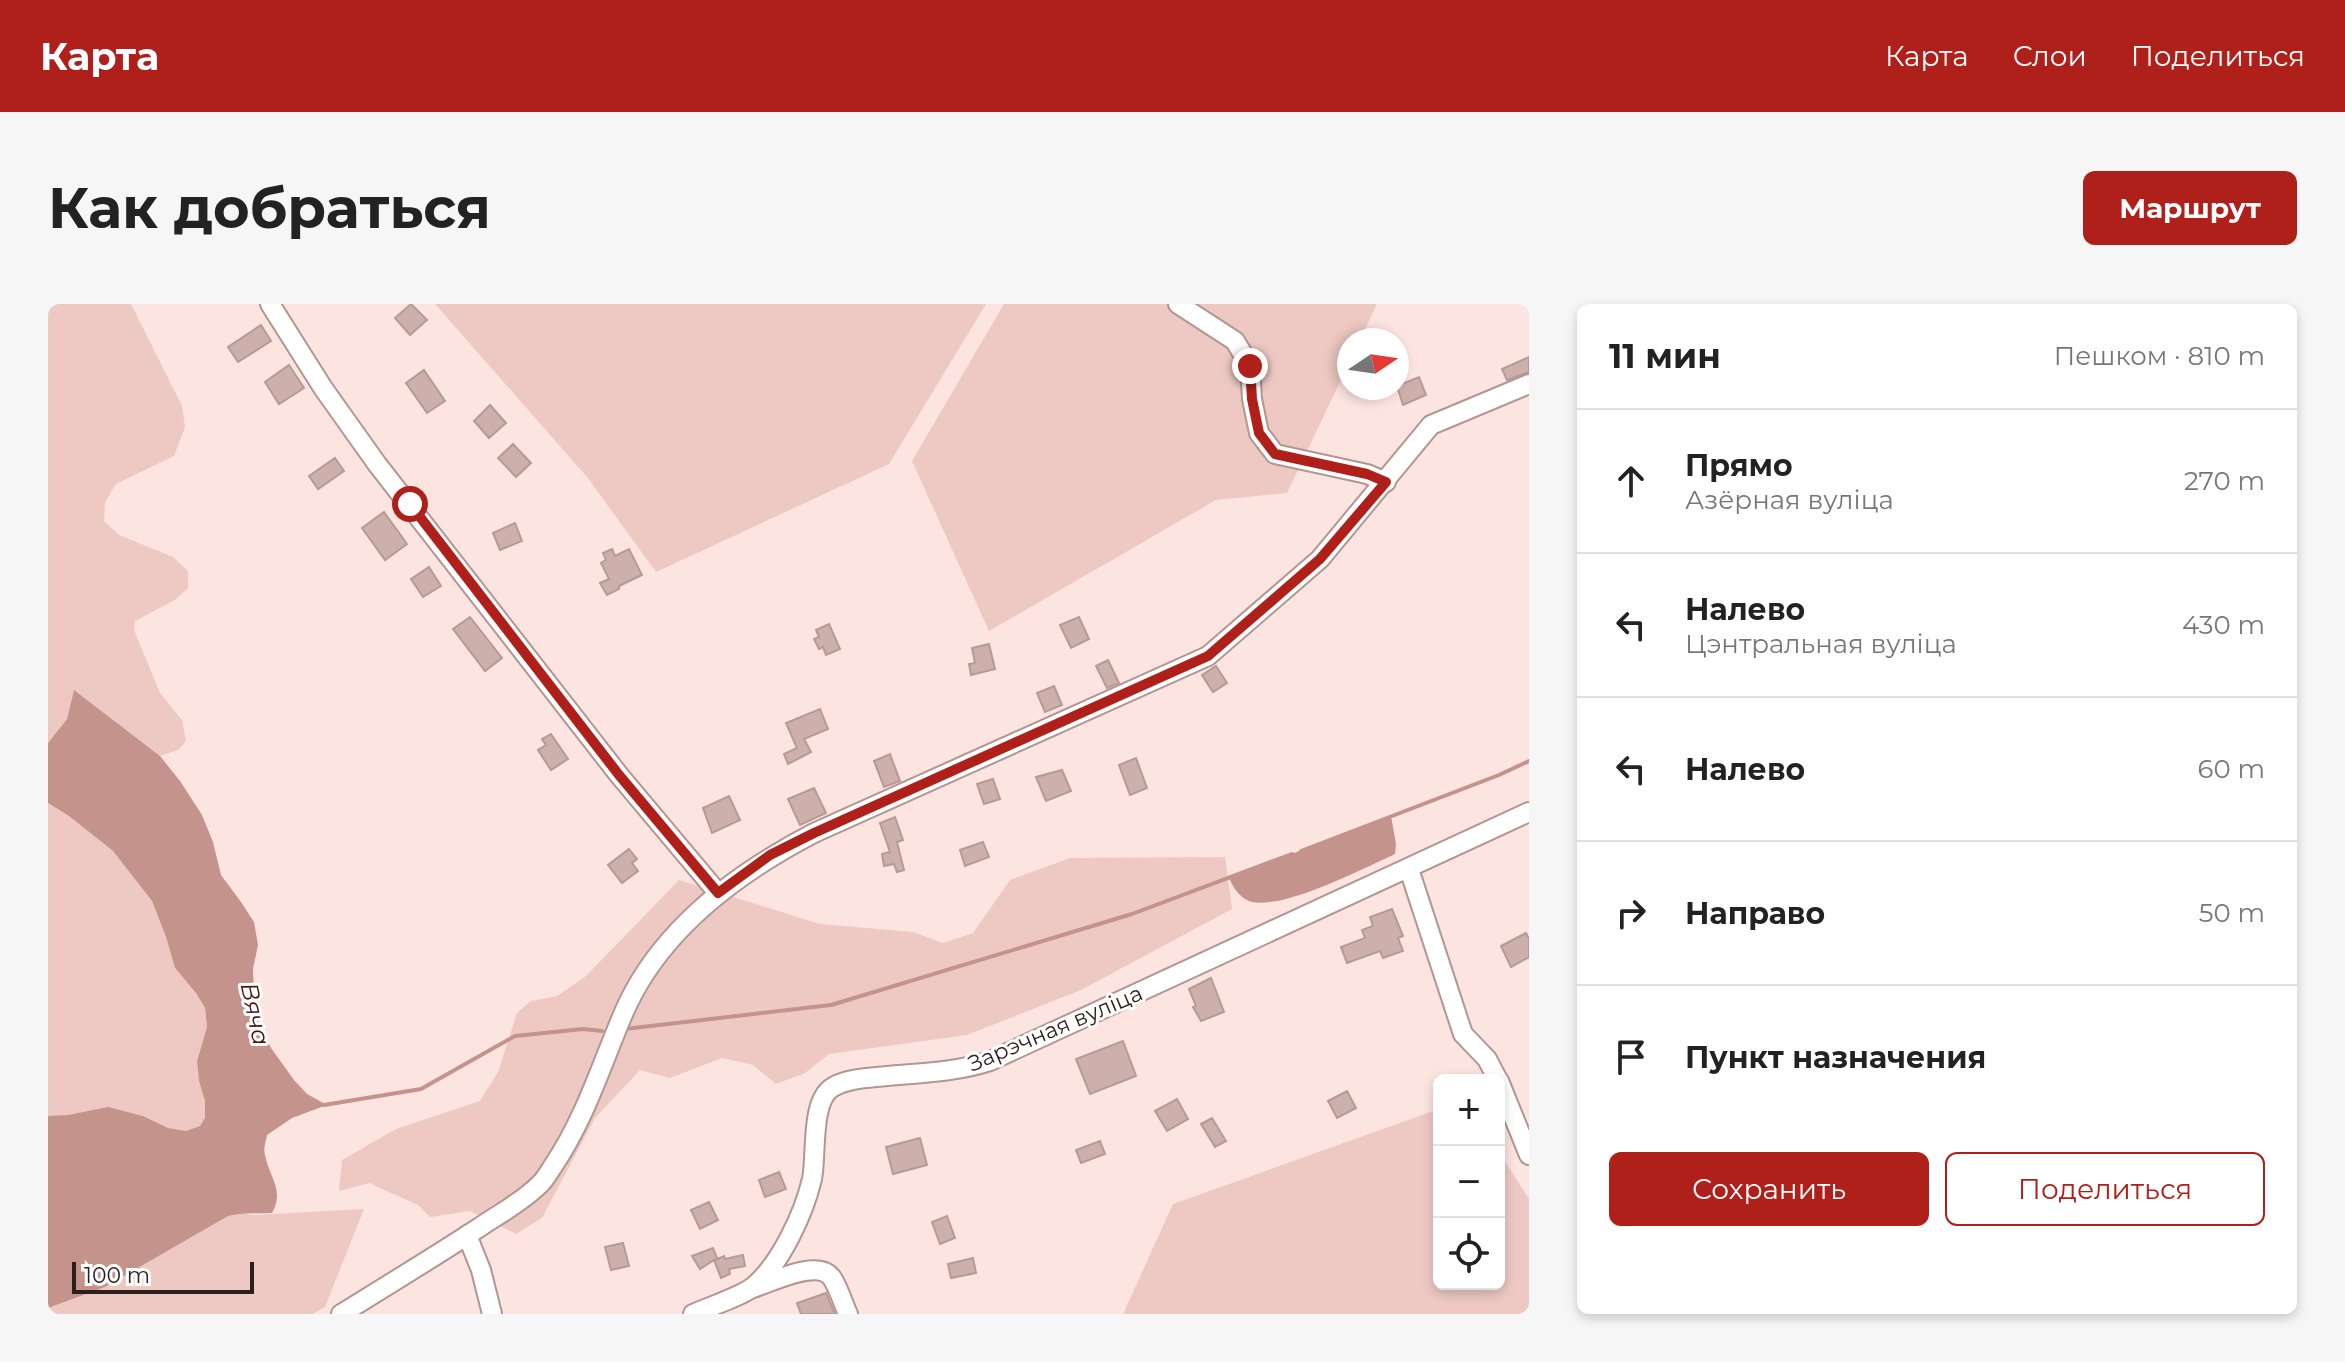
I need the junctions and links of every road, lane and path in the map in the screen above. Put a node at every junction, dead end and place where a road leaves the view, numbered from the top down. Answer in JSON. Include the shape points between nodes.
{"nodes":[{"id":1,"x":270,"y":304,"type":"edge"},
{"id":2,"x":1178,"y":304,"type":"edge"},
{"id":3,"x":1529,"y":384,"type":"edge"},
{"id":4,"x":1386,"y":482,"type":"junction"},
{"id":5,"x":1529,"y":812,"type":"edge"},
{"id":6,"x":1409,"y":869,"type":"junction"},
{"id":7,"x":718,"y":893,"type":"junction"},
{"id":8,"x":1495,"y":1074,"type":"edge"},
{"id":9,"x":1505,"y":1096,"type":"edge"},
{"id":10,"x":1529,"y":1155,"type":"edge"},
{"id":11,"x":467,"y":1235,"type":"junction"},
{"id":12,"x":753,"y":1288,"type":"junction"},
{"id":13,"x":341,"y":1314,"type":"edge"},
{"id":14,"x":492,"y":1314,"type":"edge"},
{"id":15,"x":693,"y":1314,"type":"edge"},
{"id":16,"x":848,"y":1314,"type":"edge"}],
"edges":[{"from":1,"to":7,"type":"street","via":[[377,464],[619,775]]},
{"from":2,"to":4,"type":"street","via":[[1235,341],[1250,366],[1259,433],[1275,454]]},
{"from":3,"to":4,"type":"street","via":[[1431,425]]},
{"from":4,"to":7,"type":"street","via":[[1320,559],[1208,656],[814,833],[770,855]]},
{"from":5,"to":6,"type":"street","name":"Зарэчная вуліца"},
{"from":6,"to":8,"type":"street","via":[[1463,1034]]},
{"from":6,"to":12,"type":"street","name":"Зарэчная вуліца","via":[[990,1061],[832,1087],[820,1105],[804,1205],[778,1256]]},
{"from":7,"to":11,"type":"street","via":[[670,941],[641,982],[578,1121],[540,1185]]},
{"from":9,"to":10,"type":"street"},
{"from":11,"to":13,"type":"street"},
{"from":11,"to":14,"type":"street"},
{"from":12,"to":15,"type":"street","name":"Зарэчная вуліца"},
{"from":12,"to":16,"type":"street","via":[[803,1271],[825,1271]]}]}
